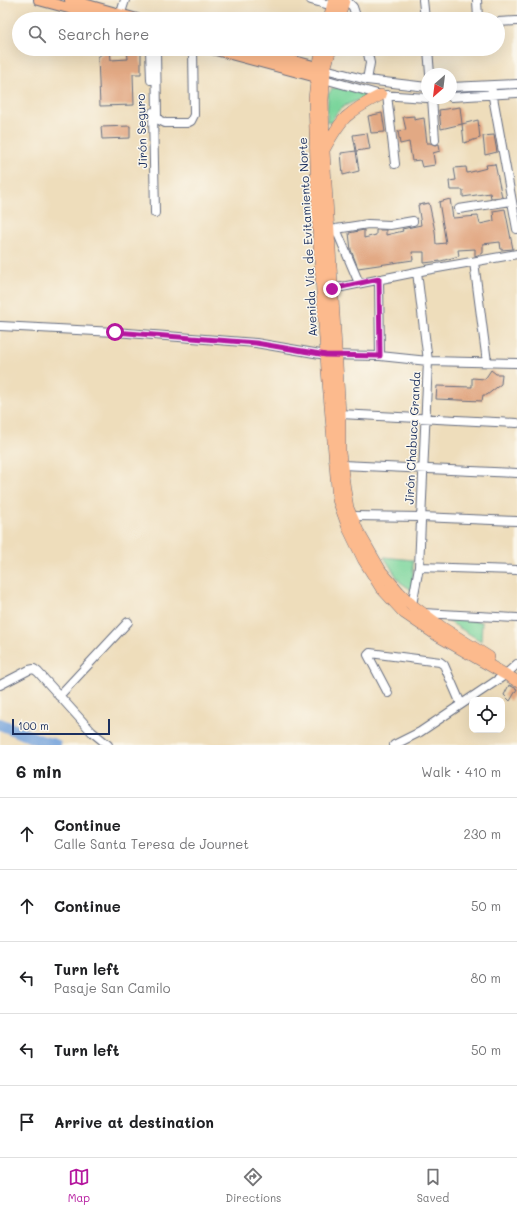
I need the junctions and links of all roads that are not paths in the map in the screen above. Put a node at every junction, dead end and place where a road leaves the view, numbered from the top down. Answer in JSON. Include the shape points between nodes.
{"nodes":[{"id":1,"x":39,"y":0,"type":"edge"},
{"id":2,"x":125,"y":0,"type":"edge"},
{"id":3,"x":311,"y":0,"type":"edge"},
{"id":4,"x":345,"y":0,"type":"edge"},
{"id":5,"x":423,"y":0,"type":"edge"},
{"id":6,"x":477,"y":0,"type":"edge"},
{"id":7,"x":69,"y":3,"type":"edge"},
{"id":8,"x":333,"y":3,"type":"edge"},
{"id":9,"x":92,"y":12,"type":"edge"},
{"id":10,"x":102,"y":12,"type":"edge"},
{"id":11,"x":121,"y":12,"type":"edge"},
{"id":12,"x":341,"y":12,"type":"edge"},
{"id":13,"x":355,"y":12,"type":"edge"},
{"id":14,"x":424,"y":12,"type":"edge"},
{"id":15,"x":478,"y":12,"type":"edge"},
{"id":16,"x":517,"y":21,"type":"edge"},
{"id":17,"x":505,"y":22,"type":"edge"},
{"id":18,"x":150,"y":56,"type":"edge"},
{"id":19,"x":156,"y":56,"type":"edge"},
{"id":20,"x":194,"y":56,"type":"edge"},
{"id":21,"x":244,"y":56,"type":"edge"},
{"id":22,"x":269,"y":56,"type":"edge"},
{"id":23,"x":322,"y":56,"type":"edge"},
{"id":24,"x":328,"y":56,"type":"edge"},
{"id":25,"x":368,"y":56,"type":"edge"},
{"id":26,"x":429,"y":56,"type":"edge"},
{"id":27,"x":430,"y":68,"type":"edge"},
{"id":28,"x":321,"y":73,"type":"junction"},
{"id":29,"x":367,"y":80,"type":"junction"},
{"id":30,"x":517,"y":84,"type":"edge"},
{"id":31,"x":421,"y":86,"type":"edge"},
{"id":32,"x":491,"y":86,"type":"junction"},
{"id":33,"x":457,"y":87,"type":"edge"},
{"id":34,"x":517,"y":93,"type":"edge"},
{"id":35,"x":384,"y":95,"type":"junction"},
{"id":36,"x":493,"y":95,"type":"junction"},
{"id":37,"x":457,"y":97,"type":"edge"},
{"id":38,"x":421,"y":98,"type":"edge"},
{"id":39,"x":432,"y":104,"type":"edge"},
{"id":40,"x":435,"y":140,"type":"dead end"},
{"id":41,"x":324,"y":151,"type":"junction"},
{"id":42,"x":395,"y":164,"type":"dead end"},
{"id":43,"x":512,"y":201,"type":"junction"},
{"id":44,"x":459,"y":209,"type":"dead end"},
{"id":45,"x":155,"y":213,"type":"dead end"},
{"id":46,"x":413,"y":221,"type":"dead end"},
{"id":47,"x":327,"y":230,"type":"junction"},
{"id":48,"x":517,"y":230,"type":"edge"},
{"id":49,"x":517,"y":254,"type":"edge"},
{"id":50,"x":474,"y":262,"type":"junction"},
{"id":51,"x":417,"y":272,"type":"junction"},
{"id":52,"x":379,"y":279,"type":"junction"},
{"id":53,"x":359,"y":283,"type":"junction"},
{"id":54,"x":332,"y":289,"type":"junction"},
{"id":55,"x":0,"y":326,"type":"edge"},
{"id":56,"x":331,"y":356,"type":"junction"},
{"id":57,"x":380,"y":356,"type":"junction"},
{"id":58,"x":428,"y":361,"type":"junction"},
{"id":59,"x":487,"y":362,"type":"junction"},
{"id":60,"x":517,"y":363,"type":"edge"},
{"id":61,"x":340,"y":414,"type":"junction"},
{"id":62,"x":425,"y":418,"type":"junction"},
{"id":63,"x":517,"y":423,"type":"edge"},
{"id":64,"x":342,"y":465,"type":"junction"},
{"id":65,"x":423,"y":469,"type":"junction"},
{"id":66,"x":517,"y":473,"type":"edge"},
{"id":67,"x":353,"y":516,"type":"junction"},
{"id":68,"x":421,"y":517,"type":"junction"},
{"id":69,"x":517,"y":521,"type":"edge"},
{"id":70,"x":419,"y":567,"type":"junction"},
{"id":71,"x":517,"y":570,"type":"edge"},
{"id":72,"x":412,"y":605,"type":"junction"},
{"id":73,"x":423,"y":613,"type":"junction"},
{"id":74,"x":517,"y":618,"type":"edge"},
{"id":75,"x":128,"y":622,"type":"dead end"},
{"id":76,"x":512,"y":671,"type":"edge"},
{"id":77,"x":517,"y":681,"type":"edge"},
{"id":78,"x":0,"y":685,"type":"edge"},
{"id":79,"x":388,"y":693,"type":"dead end"},
{"id":80,"x":59,"y":696,"type":"junction"},
{"id":81,"x":461,"y":704,"type":"junction"},
{"id":82,"x":108,"y":745,"type":"edge"},
{"id":83,"x":394,"y":745,"type":"edge"}],
"edges":[{"from":1,"to":7,"type":"main road"},
{"from":2,"to":11,"type":"street"},
{"from":3,"to":8,"type":"street"},
{"from":4,"to":12,"type":"highway"},
{"from":4,"to":13,"type":"street"},
{"from":5,"to":14,"type":"street"},
{"from":6,"to":15,"type":"street"},
{"from":7,"to":9,"type":"main road"},
{"from":7,"to":10,"type":"main road"},
{"from":16,"to":17,"type":"street"},
{"from":18,"to":45,"type":"street","name":"Jirón Seguro"},
{"from":19,"to":20,"type":"street","via":[[157,117],[164,123],[187,123],[194,115]]},
{"from":21,"to":28,"type":"main road"},
{"from":22,"to":28,"type":"main road"},
{"from":23,"to":28,"type":"highway"},
{"from":24,"to":28,"type":"highway"},
{"from":25,"to":29,"type":"street"},
{"from":26,"to":27,"type":"street"},
{"from":28,"to":29,"type":"street"},
{"from":28,"to":35,"type":"street"},
{"from":28,"to":41,"type":"highway","name":"Avenida Vía de Evitamiento Norte"},
{"from":28,"to":47,"type":"highway","name":"Avenida Vía de Evitamiento Norte","via":[[314,98]]},
{"from":29,"to":31,"type":"street"},
{"from":30,"to":32,"type":"street"},
{"from":32,"to":33,"type":"street"},
{"from":32,"to":36,"type":"street"},
{"from":34,"to":36,"type":"street"},
{"from":35,"to":38,"type":"street"},
{"from":35,"to":41,"type":"highway","via":[[346,117]]},
{"from":35,"to":42,"type":"street"},
{"from":36,"to":37,"type":"street"},
{"from":36,"to":43,"type":"street"},
{"from":39,"to":40,"type":"street"},
{"from":41,"to":47,"type":"highway","name":"Avenida Vía de Evitamiento Norte"},
{"from":43,"to":44,"type":"street"},
{"from":43,"to":48,"type":"street"},
{"from":46,"to":47,"type":"street"},
{"from":47,"to":53,"type":"street"},
{"from":47,"to":54,"type":"highway","name":"Avenida Vía de Evitamiento Norte"},
{"from":47,"to":56,"type":"highway","name":"Avenida Vía de Evitamiento Norte"},
{"from":49,"to":50,"type":"street"},
{"from":50,"to":51,"type":"street"},
{"from":50,"to":59,"type":"street"},
{"from":51,"to":52,"type":"street"},
{"from":51,"to":58,"type":"street","name":"Jirón Chabuca Granda"},
{"from":52,"to":53,"type":"street"},
{"from":52,"to":57,"type":"street"},
{"from":53,"to":54,"type":"street"},
{"from":54,"to":56,"type":"highway","name":"Avenida Vía de Evitamiento Norte"},
{"from":55,"to":56,"type":"street","via":[[256,343]]},
{"from":56,"to":57,"type":"street"},
{"from":56,"to":61,"type":"highway","name":"Avenida Vía de Evitamiento Norte"},
{"from":56,"to":76,"type":"highway","name":"Avenida Vía de Evitamiento Norte","via":[[338,500],[363,560],[381,588],[404,613],[438,636]]},
{"from":57,"to":58,"type":"street"},
{"from":58,"to":59,"type":"street"},
{"from":58,"to":62,"type":"street","name":"Jirón Chabuca Granda"},
{"from":59,"to":60,"type":"street"},
{"from":61,"to":62,"type":"street"},
{"from":61,"to":64,"type":"highway","name":"Avenida Vía de Evitamiento Norte"},
{"from":62,"to":63,"type":"street"},
{"from":62,"to":65,"type":"street","name":"Jirón Chabuca Granda"},
{"from":64,"to":65,"type":"street"},
{"from":64,"to":67,"type":"highway","name":"Avenida Vía de Evitamiento Norte","via":[[348,508]]},
{"from":65,"to":66,"type":"street"},
{"from":65,"to":68,"type":"street","name":"Jirón Chabuca Granda"},
{"from":67,"to":68,"type":"street"},
{"from":67,"to":72,"type":"highway","name":"Avenida Vía de Evitamiento Norte","via":[[358,531],[381,570]]},
{"from":68,"to":69,"type":"street"},
{"from":68,"to":70,"type":"street","name":"Jirón Chabuca Granda"},
{"from":70,"to":71,"type":"street"},
{"from":70,"to":72,"type":"street","name":"Jirón Chabuca Granda"},
{"from":72,"to":73,"type":"highway","name":"Avenida Vía de Evitamiento Norte"},
{"from":73,"to":74,"type":"street"},
{"from":73,"to":76,"type":"highway","name":"Avenida Vía de Evitamiento Norte"},
{"from":75,"to":80,"type":"street"},
{"from":76,"to":77,"type":"highway","name":"Avenida Vía de Evitamiento Norte"},
{"from":76,"to":81,"type":"street"},
{"from":78,"to":80,"type":"street","via":[[34,669]]},
{"from":79,"to":81,"type":"street","via":[[368,655],[370,653],[440,662],[444,665]]},
{"from":80,"to":82,"type":"street","via":[[92,732]]},
{"from":81,"to":83,"type":"street","via":[[420,732]]}]}
